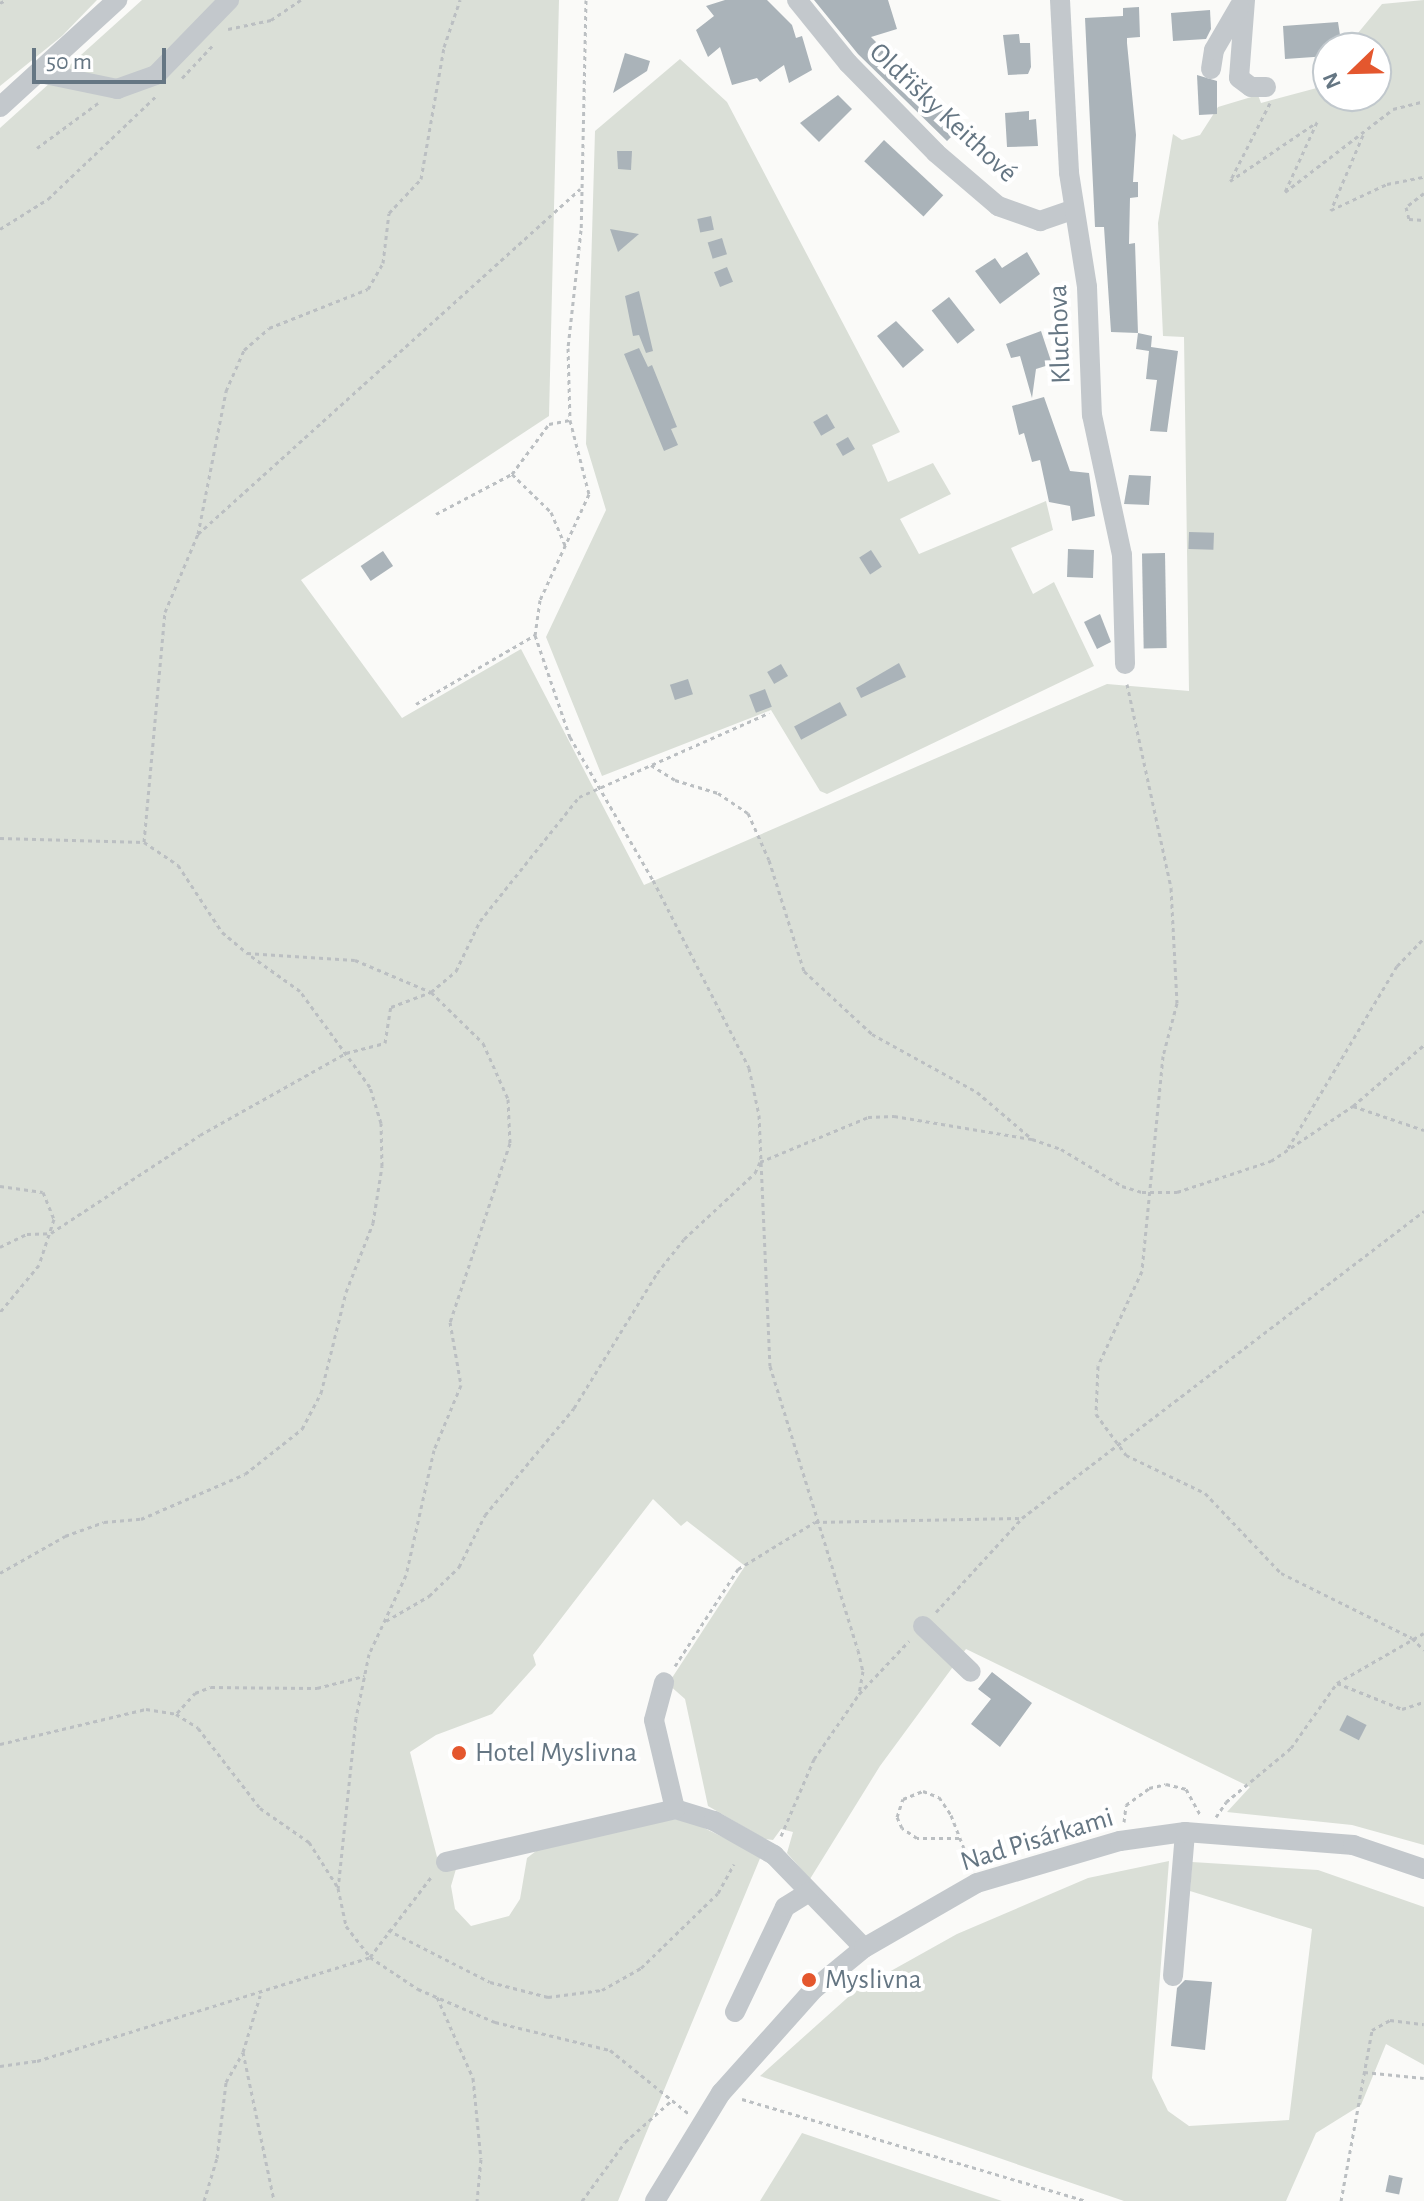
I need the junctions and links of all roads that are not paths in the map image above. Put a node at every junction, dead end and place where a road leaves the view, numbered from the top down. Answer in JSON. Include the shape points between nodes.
{"nodes":[{"id":1,"x":117,"y":0,"type":"edge"},
{"id":2,"x":229,"y":0,"type":"edge"},
{"id":3,"x":797,"y":0,"type":"edge"},
{"id":4,"x":1060,"y":0,"type":"edge"},
{"id":5,"x":1244,"y":0,"type":"edge"},
{"id":6,"x":1211,"y":69,"type":"dead end"},
{"id":7,"x":40,"y":73,"type":"junction"},
{"id":8,"x":1268,"y":97,"type":"road end"},
{"id":9,"x":0,"y":107,"type":"edge"},
{"id":10,"x":1074,"y":209,"type":"junction"},
{"id":11,"x":1125,"y":664,"type":"road end"},
{"id":12,"x":923,"y":1626,"type":"road end"},
{"id":13,"x":971,"y":1672,"type":"dead end"},
{"id":14,"x":664,"y":1682,"type":"road end"},
{"id":15,"x":675,"y":1809,"type":"junction"},
{"id":16,"x":1195,"y":1833,"type":"junction"},
{"id":17,"x":446,"y":1862,"type":"road end"},
{"id":18,"x":1424,"y":1869,"type":"edge"},
{"id":19,"x":809,"y":1892,"type":"junction"},
{"id":20,"x":864,"y":1948,"type":"junction"},
{"id":21,"x":1173,"y":1976,"type":"dead end"},
{"id":22,"x":735,"y":2012,"type":"dead end"},
{"id":23,"x":655,"y":2201,"type":"edge"}],
"edges":[{"from":1,"to":7,"type":"street"},
{"from":2,"to":7,"type":"street","via":[[156,75],[117,89]]},
{"from":3,"to":10,"type":"street","name":"Oldřišky Keithové","via":[[848,63],[936,153],[998,206],[1040,221]]},
{"from":4,"to":10,"type":"street","name":"Kluchova"},
{"from":5,"to":6,"type":"street","via":[[1214,50]]},
{"from":5,"to":8,"type":"street","via":[[1239,78]]},
{"from":7,"to":9,"type":"street"},
{"from":10,"to":11,"type":"street","name":"Kluchova","via":[[1087,287],[1092,415],[1122,555]]},
{"from":12,"to":13,"type":"street"},
{"from":14,"to":15,"type":"street","via":[[654,1720]]},
{"from":15,"to":17,"type":"street"},
{"from":15,"to":19,"type":"street","via":[[714,1821],[774,1855]]},
{"from":16,"to":18,"type":"street","name":"Nad Pisárkami","via":[[1353,1845]]},
{"from":16,"to":20,"type":"street","name":"Nad Pisárkami","via":[[1120,1841],[977,1883]]},
{"from":16,"to":21,"type":"street"},
{"from":19,"to":20,"type":"street"},
{"from":19,"to":22,"type":"street","via":[[785,1907]]},
{"from":20,"to":23,"type":"street","name":"Nad Pisárkami","via":[[814,1989],[721,2093]]}]}
